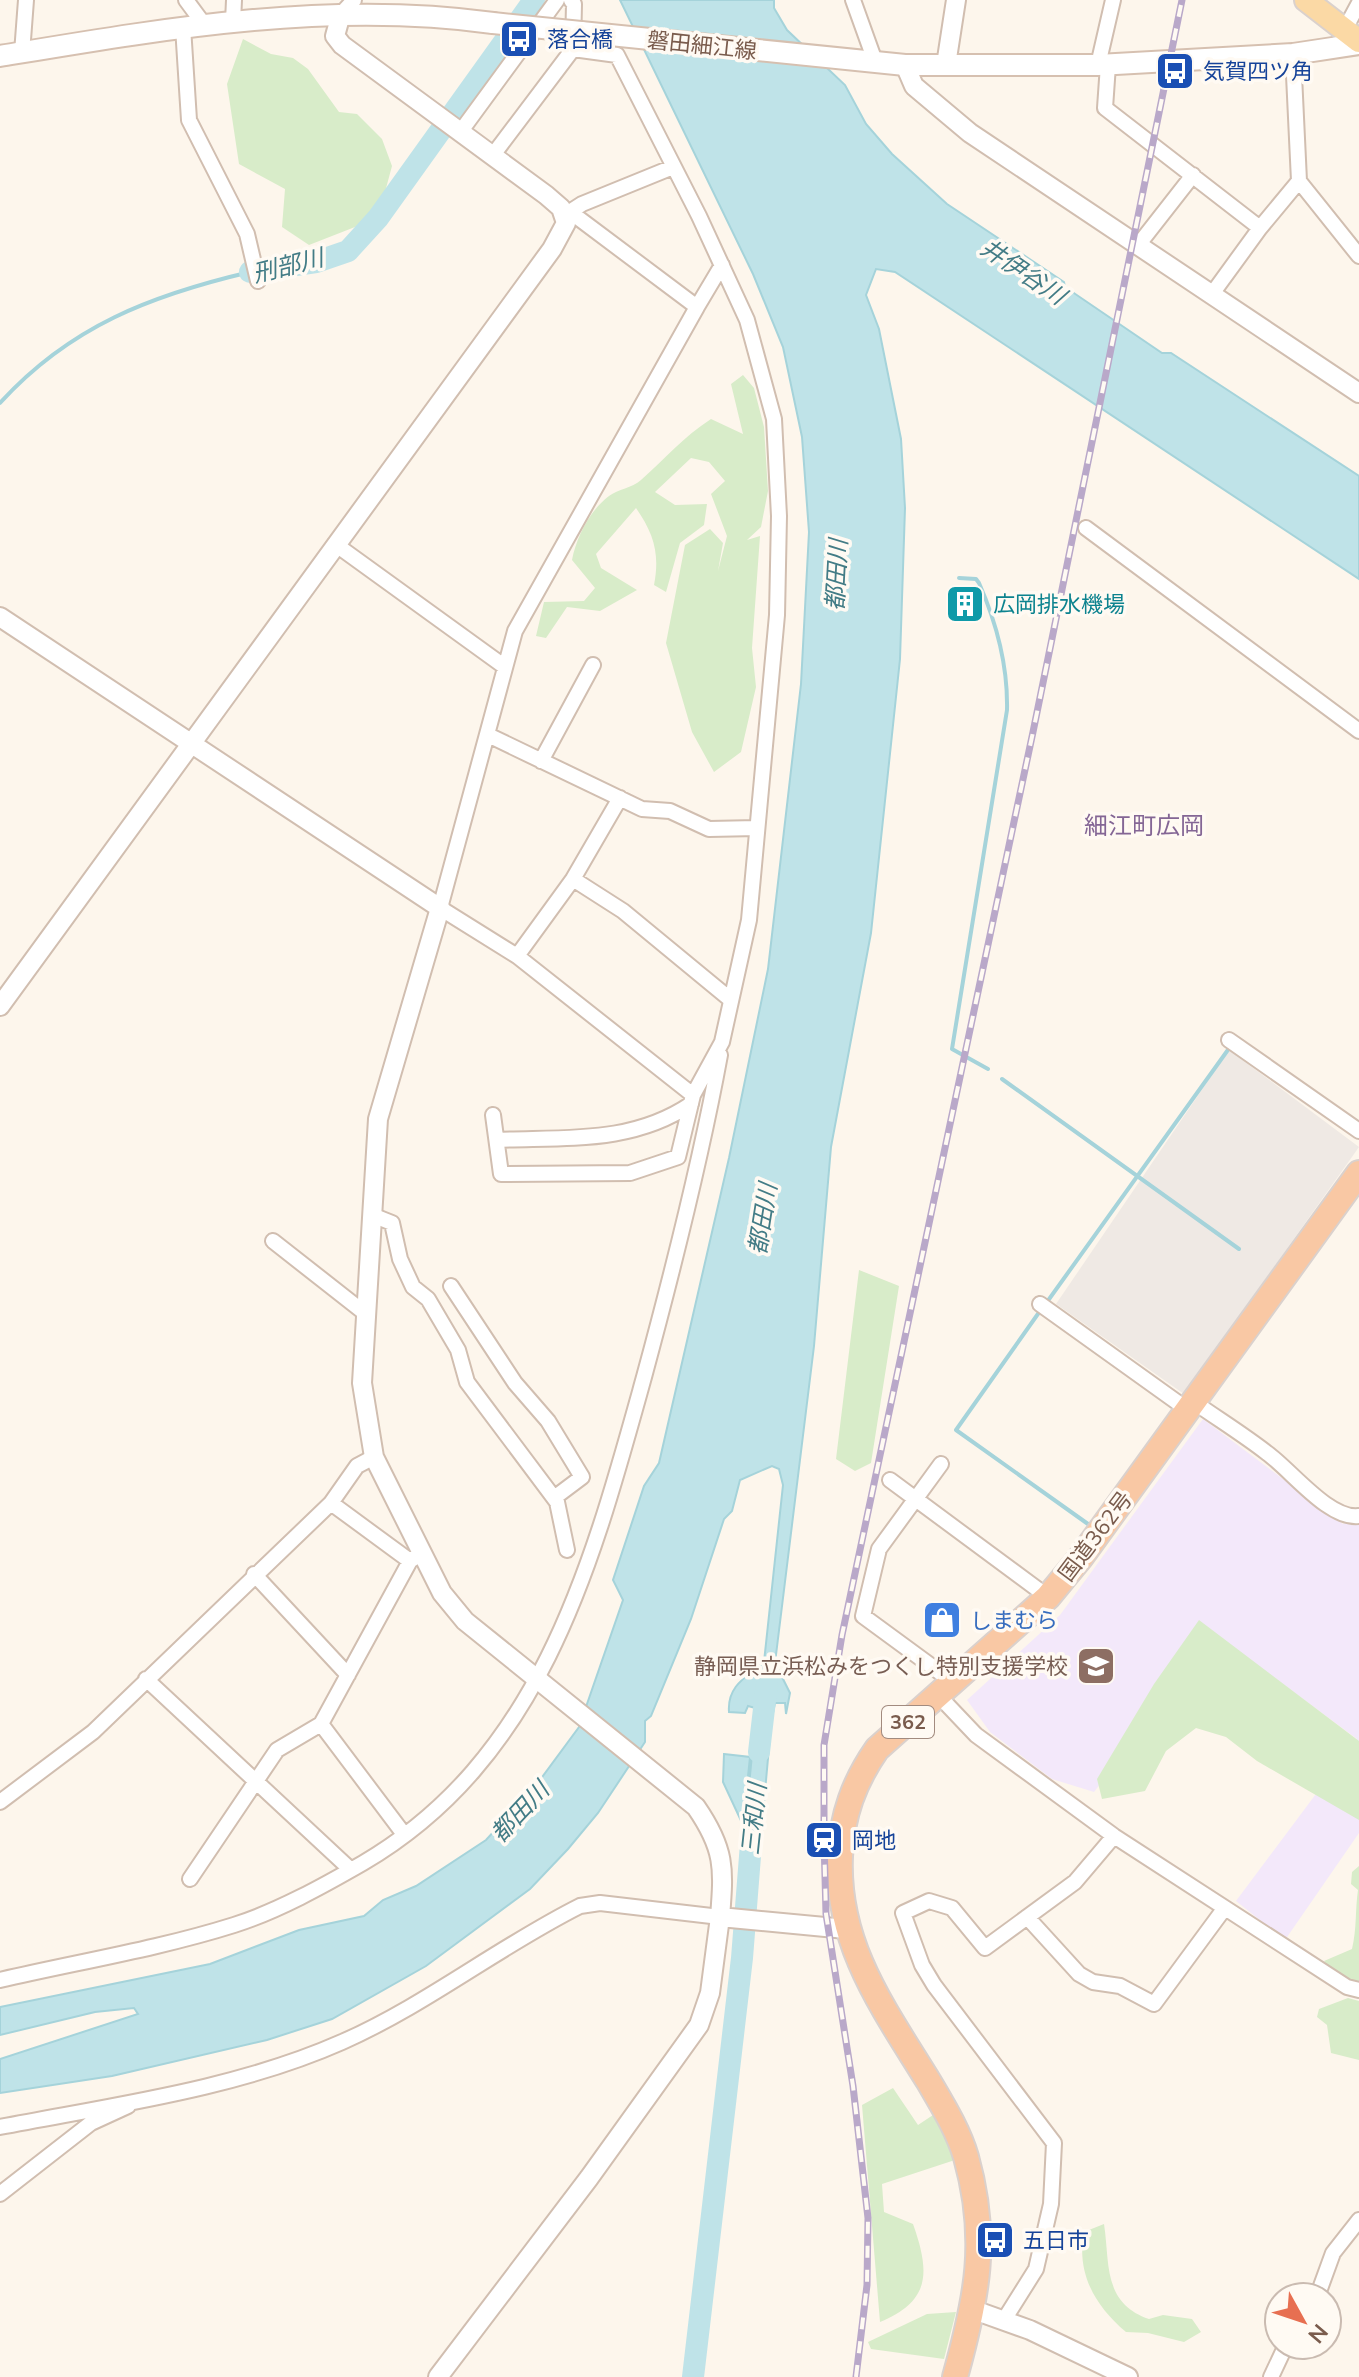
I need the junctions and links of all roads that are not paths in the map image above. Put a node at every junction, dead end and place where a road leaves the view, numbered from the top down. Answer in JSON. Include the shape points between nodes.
{"nodes":[{"id":1,"x":26,"y":0,"type":"edge"},
{"id":2,"x":186,"y":0,"type":"edge"},
{"id":3,"x":234,"y":0,"type":"edge"},
{"id":4,"x":557,"y":0,"type":"edge"},
{"id":5,"x":571,"y":0,"type":"edge"},
{"id":6,"x":853,"y":0,"type":"edge"},
{"id":7,"x":956,"y":0,"type":"edge"},
{"id":8,"x":1113,"y":0,"type":"edge"},
{"id":9,"x":1306,"y":0,"type":"edge"},
{"id":10,"x":1359,"y":3,"type":"edge"},
{"id":11,"x":347,"y":7,"type":"edge"},
{"id":12,"x":233,"y":22,"type":"junction"},
{"id":13,"x":193,"y":25,"type":"junction"},
{"id":14,"x":1354,"y":38,"type":"edge"},
{"id":15,"x":577,"y":40,"type":"junction"},
{"id":16,"x":22,"y":53,"type":"junction"},
{"id":17,"x":1293,"y":54,"type":"junction"},
{"id":18,"x":0,"y":56,"type":"edge"},
{"id":19,"x":871,"y":63,"type":"junction"},
{"id":20,"x":905,"y":65,"type":"junction"},
{"id":21,"x":946,"y":65,"type":"junction"},
{"id":22,"x":1103,"y":65,"type":"junction"},
{"id":23,"x":461,"y":131,"type":"junction"},
{"id":24,"x":493,"y":155,"type":"junction"},
{"id":25,"x":673,"y":167,"type":"junction"},
{"id":26,"x":1193,"y":175,"type":"junction"},
{"id":27,"x":1299,"y":181,"type":"junction"},
{"id":28,"x":565,"y":215,"type":"junction"},
{"id":29,"x":1260,"y":228,"type":"junction"},
{"id":30,"x":1139,"y":244,"type":"junction"},
{"id":31,"x":1359,"y":256,"type":"edge"},
{"id":32,"x":722,"y":265,"type":"junction"},
{"id":33,"x":258,"y":281,"type":"dead end"},
{"id":34,"x":1212,"y":294,"type":"junction"},
{"id":35,"x":697,"y":307,"type":"junction"},
{"id":36,"x":1359,"y":393,"type":"edge"},
{"id":37,"x":1086,"y":528,"type":"dead end"},
{"id":38,"x":335,"y":544,"type":"junction"},
{"id":39,"x":0,"y":617,"type":"edge"},
{"id":40,"x":593,"y":665,"type":"dead end"},
{"id":41,"x":505,"y":667,"type":"junction"},
{"id":42,"x":1359,"y":731,"type":"edge"},
{"id":43,"x":488,"y":735,"type":"junction"},
{"id":44,"x":191,"y":741,"type":"junction"},
{"id":45,"x":541,"y":761,"type":"junction"},
{"id":46,"x":620,"y":798,"type":"junction"},
{"id":47,"x":757,"y":828,"type":"junction"},
{"id":48,"x":573,"y":879,"type":"junction"},
{"id":49,"x":440,"y":908,"type":"junction"},
{"id":50,"x":517,"y":956,"type":"junction"},
{"id":51,"x":731,"y":1000,"type":"junction"},
{"id":52,"x":0,"y":1006,"type":"edge"},
{"id":53,"x":1229,"y":1040,"type":"dead end"},
{"id":54,"x":722,"y":1042,"type":"junction"},
{"id":55,"x":692,"y":1099,"type":"junction"},
{"id":56,"x":493,"y":1115,"type":"dead end"},
{"id":57,"x":1359,"y":1131,"type":"edge"},
{"id":58,"x":497,"y":1140,"type":"junction"},
{"id":59,"x":1359,"y":1173,"type":"edge"},
{"id":60,"x":372,"y":1215,"type":"junction"},
{"id":61,"x":273,"y":1241,"type":"dead end"},
{"id":62,"x":451,"y":1286,"type":"dead end"},
{"id":63,"x":1040,"y":1304,"type":"dead end"},
{"id":64,"x":366,"y":1314,"type":"junction"},
{"id":65,"x":471,"y":1316,"type":"junction"},
{"id":66,"x":446,"y":1330,"type":"junction"},
{"id":67,"x":1191,"y":1406,"type":"junction"},
{"id":68,"x":374,"y":1457,"type":"junction"},
{"id":69,"x":941,"y":1464,"type":"dead end"},
{"id":70,"x":890,"y":1480,"type":"dead end"},
{"id":71,"x":554,"y":1498,"type":"junction"},
{"id":72,"x":915,"y":1499,"type":"junction"},
{"id":73,"x":331,"y":1503,"type":"junction"},
{"id":74,"x":1359,"y":1516,"type":"edge"},
{"id":75,"x":567,"y":1550,"type":"dead end"},
{"id":76,"x":416,"y":1557,"type":"junction"},
{"id":77,"x":254,"y":1574,"type":"junction"},
{"id":78,"x":1048,"y":1597,"type":"junction"},
{"id":79,"x":348,"y":1675,"type":"junction"},
{"id":80,"x":146,"y":1679,"type":"junction"},
{"id":81,"x":539,"y":1680,"type":"junction"},
{"id":82,"x":945,"y":1688,"type":"junction"},
{"id":83,"x":321,"y":1724,"type":"junction"},
{"id":84,"x":256,"y":1779,"type":"junction"},
{"id":85,"x":0,"y":1802,"type":"edge"},
{"id":86,"x":403,"y":1833,"type":"junction"},
{"id":87,"x":1114,"y":1836,"type":"junction"},
{"id":88,"x":350,"y":1869,"type":"junction"},
{"id":89,"x":190,"y":1879,"type":"dead end"},
{"id":90,"x":1224,"y":1909,"type":"junction"},
{"id":91,"x":726,"y":1917,"type":"junction"},
{"id":92,"x":1027,"y":1917,"type":"junction"},
{"id":93,"x":846,"y":1929,"type":"junction"},
{"id":94,"x":0,"y":1980,"type":"edge"},
{"id":95,"x":1359,"y":1990,"type":"edge"},
{"id":96,"x":134,"y":2100,"type":"junction"},
{"id":97,"x":0,"y":2127,"type":"edge"},
{"id":98,"x":0,"y":2194,"type":"edge"},
{"id":99,"x":1359,"y":2220,"type":"edge"},
{"id":100,"x":1323,"y":2281,"type":"edge"},
{"id":101,"x":974,"y":2310,"type":"junction"},
{"id":102,"x":1004,"y":2320,"type":"junction"},
{"id":103,"x":438,"y":2377,"type":"edge"},
{"id":104,"x":955,"y":2377,"type":"edge"},
{"id":105,"x":1128,"y":2377,"type":"edge"}],
"edges":[{"from":1,"to":16,"type":"street"},
{"from":2,"to":13,"type":"street"},
{"from":3,"to":12,"type":"street"},
{"from":4,"to":23,"type":"street"},
{"from":5,"to":15,"type":"street"},
{"from":6,"to":19,"type":"street"},
{"from":7,"to":21,"type":"street"},
{"from":8,"to":22,"type":"street"},
{"from":9,"to":14,"type":"main road"},
{"from":10,"to":14,"type":"street"},
{"from":11,"to":12,"type":"main road","name":"磐田細江線"},
{"from":11,"to":15,"type":"main road","name":"磐田細江線","bridge":true,"via":[[432,14]]},
{"from":11,"to":23,"type":"street","via":[[335,36],[342,45]]},
{"from":12,"to":13,"type":"main road","name":"磐田細江線"},
{"from":13,"to":16,"type":"main road","name":"磐田細江線"},
{"from":13,"to":33,"type":"street","via":[[189,120],[247,234]]},
{"from":14,"to":17,"type":"main road","name":"磐田細江線"},
{"from":15,"to":19,"type":"main road","name":"磐田細江線","via":[[624,36]]},
{"from":15,"to":24,"type":"street"},
{"from":15,"to":25,"type":"street","via":[[617,55]]},
{"from":16,"to":18,"type":"main road","name":"磐田細江線"},
{"from":17,"to":22,"type":"main road","name":"磐田細江線"},
{"from":17,"to":27,"type":"street"},
{"from":19,"to":20,"type":"main road","name":"磐田細江線"},
{"from":20,"to":21,"type":"main road","name":"磐田細江線"},
{"from":20,"to":30,"type":"street","via":[[914,86],[943,113]]},
{"from":21,"to":22,"type":"main road","name":"磐田細江線"},
{"from":22,"to":26,"type":"street","via":[[1105,108]]},
{"from":23,"to":24,"type":"street"},
{"from":24,"to":28,"type":"street"},
{"from":25,"to":28,"type":"street"},
{"from":25,"to":32,"type":"street"},
{"from":26,"to":29,"type":"street"},
{"from":26,"to":30,"type":"street"},
{"from":27,"to":29,"type":"street"},
{"from":27,"to":31,"type":"street"},
{"from":28,"to":35,"type":"street","via":[[573,214]]},
{"from":28,"to":38,"type":"street","via":[[552,249]]},
{"from":29,"to":34,"type":"street"},
{"from":30,"to":34,"type":"street"},
{"from":32,"to":35,"type":"street"},
{"from":32,"to":47,"type":"street","via":[[759,354],[774,419],[777,615]]},
{"from":34,"to":36,"type":"street"},
{"from":35,"to":41,"type":"street","via":[[535,592],[515,631]]},
{"from":37,"to":42,"type":"street"},
{"from":38,"to":41,"type":"street"},
{"from":38,"to":44,"type":"street"},
{"from":39,"to":44,"type":"street"},
{"from":40,"to":45,"type":"street"},
{"from":41,"to":43,"type":"street"},
{"from":43,"to":45,"type":"street"},
{"from":43,"to":49,"type":"street"},
{"from":44,"to":49,"type":"street"},
{"from":44,"to":52,"type":"street"},
{"from":45,"to":46,"type":"street"},
{"from":46,"to":47,"type":"street","via":[[642,809],[670,811],[709,829]]},
{"from":46,"to":48,"type":"street"},
{"from":47,"to":51,"type":"street","via":[[749,920]]},
{"from":48,"to":50,"type":"street"},
{"from":48,"to":51,"type":"street","via":[[647,930]]},
{"from":49,"to":50,"type":"street"},
{"from":49,"to":60,"type":"street","via":[[378,1119]]},
{"from":50,"to":55,"type":"street"},
{"from":51,"to":54,"type":"street"},
{"from":53,"to":57,"type":"street"},
{"from":54,"to":55,"type":"street"},
{"from":54,"to":81,"type":"street","via":[[674,1269],[618,1471],[568,1619]]},
{"from":55,"to":58,"type":"street","via":[[664,1122],[619,1134]]},
{"from":55,"to":58,"type":"street","via":[[678,1157],[630,1173],[501,1174]]},
{"from":56,"to":58,"type":"street"},
{"from":59,"to":67,"type":"highway","name":"国道362号","number":"362"},
{"from":60,"to":64,"type":"street"},
{"from":60,"to":66,"type":"street","via":[[392,1223],[413,1287],[428,1299]]},
{"from":61,"to":64,"type":"street"},
{"from":62,"to":65,"type":"street"},
{"from":63,"to":67,"type":"street"},
{"from":64,"to":68,"type":"street","via":[[362,1383]]},
{"from":65,"to":66,"type":"street"},
{"from":65,"to":71,"type":"street","via":[[582,1477]]},
{"from":66,"to":71,"type":"street","via":[[467,1382]]},
{"from":67,"to":74,"type":"street","via":[[1270,1454],[1315,1496],[1345,1515]]},
{"from":67,"to":78,"type":"highway","name":"国道362号","number":"362"},
{"from":68,"to":73,"type":"street","via":[[357,1466]]},
{"from":68,"to":76,"type":"street"},
{"from":69,"to":72,"type":"street"},
{"from":70,"to":72,"type":"street"},
{"from":71,"to":75,"type":"street"},
{"from":72,"to":78,"type":"street"},
{"from":72,"to":82,"type":"street","via":[[879,1549],[863,1616]]},
{"from":73,"to":76,"type":"street"},
{"from":73,"to":77,"type":"street"},
{"from":76,"to":79,"type":"street"},
{"from":76,"to":81,"type":"street","via":[[465,1621]]},
{"from":77,"to":79,"type":"street"},
{"from":77,"to":80,"type":"street"},
{"from":78,"to":82,"type":"highway","name":"国道362号","number":"362"},
{"from":79,"to":83,"type":"street"},
{"from":80,"to":84,"type":"street"},
{"from":80,"to":85,"type":"street","via":[[93,1732]]},
{"from":81,"to":86,"type":"street","via":[[475,1773]]},
{"from":81,"to":91,"type":"street","via":[[696,1807],[716,1836],[724,1867]]},
{"from":82,"to":87,"type":"street","via":[[976,1735]]},
{"from":82,"to":93,"type":"highway","name":"国道362号","number":"362","via":[[877,1749],[854,1786],[841,1840],[839,1883]]},
{"from":83,"to":84,"type":"street","via":[[277,1750]]},
{"from":83,"to":86,"type":"street"},
{"from":84,"to":88,"type":"street"},
{"from":84,"to":89,"type":"street"},
{"from":86,"to":88,"type":"street"},
{"from":87,"to":90,"type":"street"},
{"from":87,"to":92,"type":"street","via":[[1075,1882]]},
{"from":88,"to":94,"type":"street","via":[[236,1925]]},
{"from":90,"to":92,"type":"street","via":[[1154,2004],[1120,1986],[1079,1974]]},
{"from":90,"to":95,"type":"street"},
{"from":91,"to":93,"type":"street"},
{"from":91,"to":96,"type":"street","via":[[600,1903],[580,1906],[405,2011],[344,2041],[282,2064]]},
{"from":91,"to":103,"type":"street","via":[[699,2025]]},
{"from":92,"to":102,"type":"street","via":[[985,1948],[952,1908],[929,1901],[903,1913],[934,1985],[1054,2143],[1051,2204],[1036,2269]]},
{"from":93,"to":101,"type":"highway","name":"国道362号","number":"362","via":[[864,1973],[955,2126],[966,2157],[980,2246]]},
{"from":96,"to":97,"type":"street"},
{"from":96,"to":98,"type":"street","via":[[124,2110],[91,2123]]},
{"from":99,"to":100,"type":"street","via":[[1333,2253]]},
{"from":101,"to":102,"type":"street"},
{"from":101,"to":104,"type":"highway","name":"国道362号","number":"362"},
{"from":102,"to":105,"type":"street"}]}
